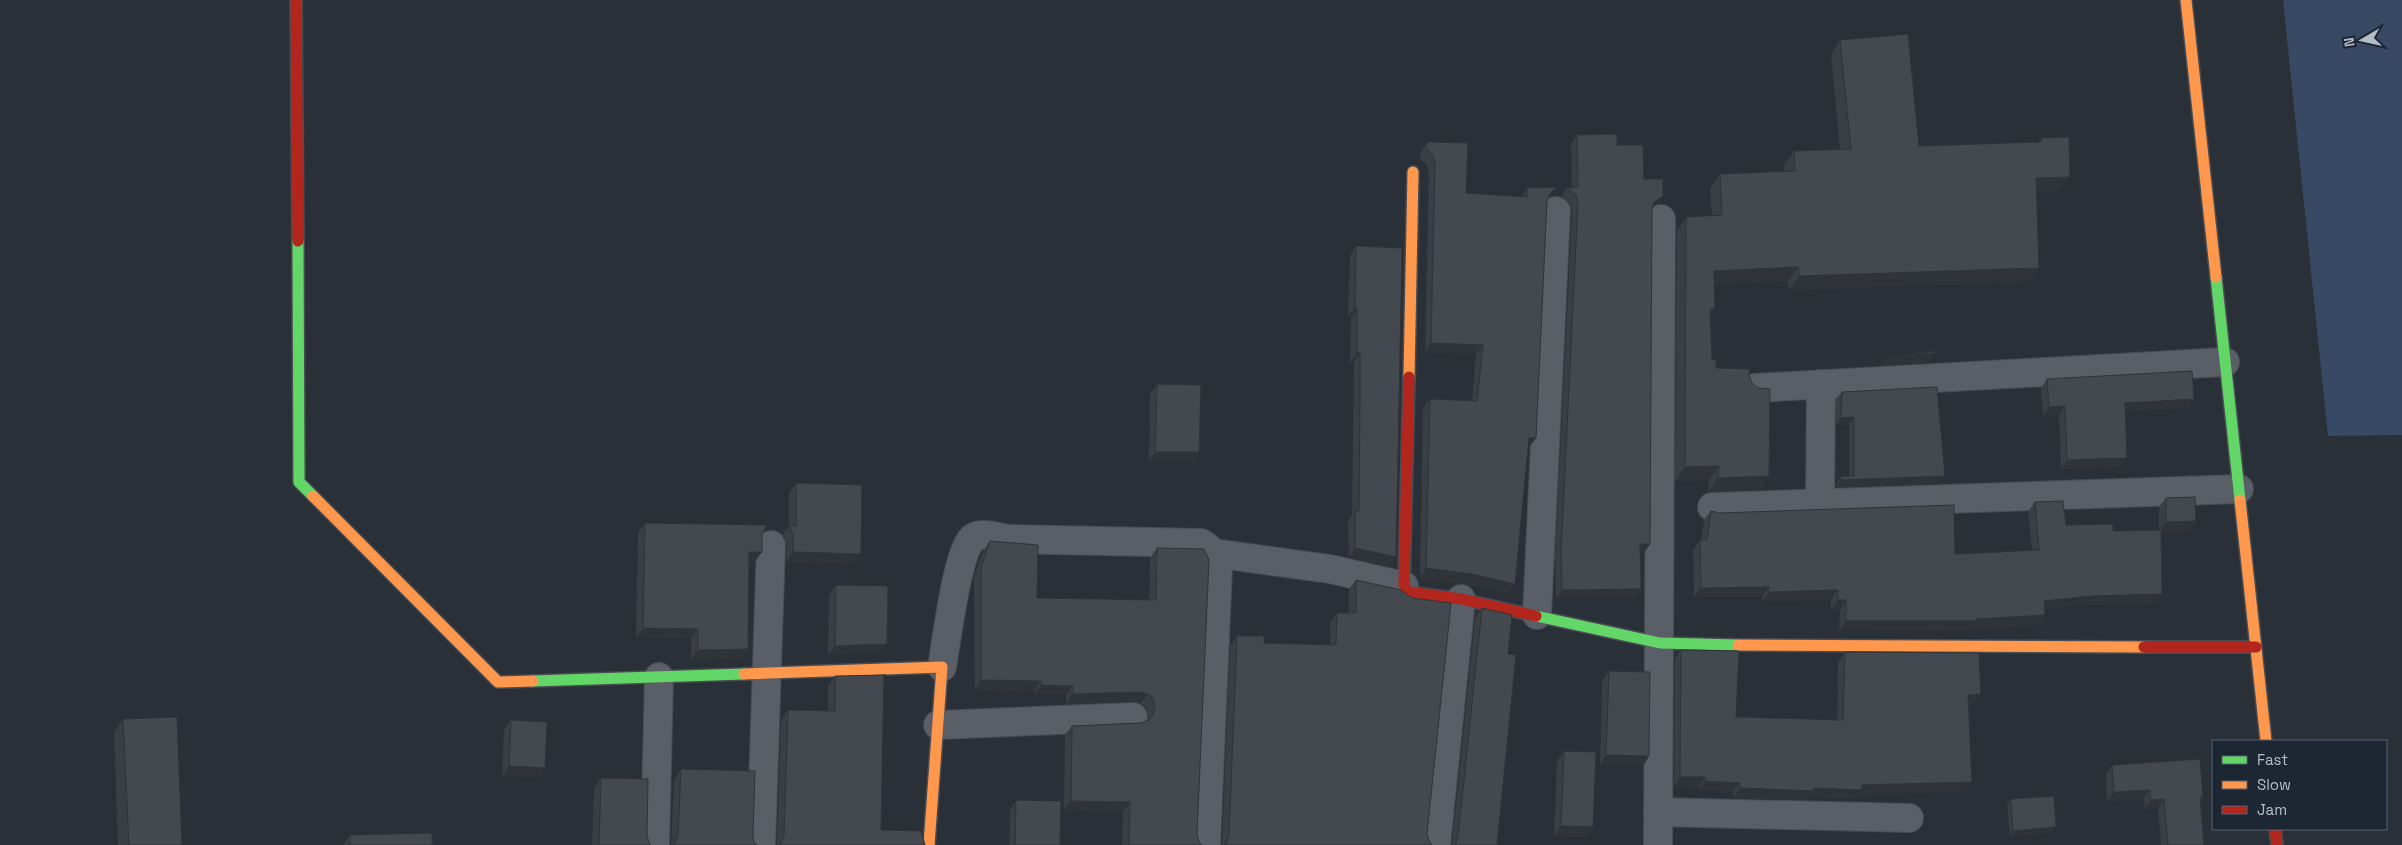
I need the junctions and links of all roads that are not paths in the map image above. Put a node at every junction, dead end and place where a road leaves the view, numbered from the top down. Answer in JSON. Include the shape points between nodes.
{"nodes":[{"id":1,"x":296,"y":0,"type":"edge"},
{"id":2,"x":2186,"y":0,"type":"edge"},
{"id":3,"x":1413,"y":172,"type":"dead end"},
{"id":4,"x":1556,"y":211,"type":"dead end"},
{"id":5,"x":1660,"y":219,"type":"dead end"},
{"id":6,"x":2225,"y":362,"type":"junction"},
{"id":7,"x":1821,"y":384,"type":"junction"},
{"id":8,"x":1755,"y":388,"type":"edge"},
{"id":9,"x":2239,"y":489,"type":"junction"},
{"id":10,"x":1820,"y":503,"type":"junction"},
{"id":11,"x":1712,"y":507,"type":"dead end"},
{"id":12,"x":771,"y":545,"type":"dead end"},
{"id":13,"x":1213,"y":554,"type":"junction"},
{"id":14,"x":1404,"y":586,"type":"junction"},
{"id":15,"x":1461,"y":599,"type":"junction"},
{"id":16,"x":1537,"y":615,"type":"junction"},
{"id":17,"x":1660,"y":643,"type":"junction"},
{"id":18,"x":2256,"y":647,"type":"junction"},
{"id":19,"x":942,"y":667,"type":"junction"},
{"id":20,"x":766,"y":673,"type":"junction"},
{"id":21,"x":659,"y":677,"type":"junction"},
{"id":22,"x":1133,"y":717,"type":"dead end"},
{"id":23,"x":938,"y":724,"type":"junction"},
{"id":24,"x":2266,"y":740,"type":"edge"},
{"id":25,"x":1658,"y":812,"type":"junction"},
{"id":26,"x":1909,"y":818,"type":"dead end"},
{"id":27,"x":2275,"y":830,"type":"edge"},
{"id":28,"x":654,"y":845,"type":"edge"},
{"id":29,"x":761,"y":845,"type":"edge"},
{"id":30,"x":929,"y":845,"type":"edge"},
{"id":31,"x":1206,"y":845,"type":"edge"},
{"id":32,"x":1436,"y":845,"type":"edge"},
{"id":33,"x":1658,"y":845,"type":"edge"},
{"id":34,"x":2277,"y":845,"type":"edge"}],
"edges":[{"from":1,"to":21,"type":"street","via":[[299,482],[498,682]]},
{"from":2,"to":6,"type":"street"},
{"from":3,"to":14,"type":"street"},
{"from":4,"to":16,"type":"street"},
{"from":5,"to":17,"type":"street"},
{"from":6,"to":7,"type":"street"},
{"from":6,"to":9,"type":"street"},
{"from":7,"to":8,"type":"street"},
{"from":7,"to":10,"type":"street"},
{"from":9,"to":10,"type":"street"},
{"from":9,"to":18,"type":"street"},
{"from":10,"to":11,"type":"street"},
{"from":12,"to":20,"type":"street"},
{"from":13,"to":14,"type":"street","via":[[1330,569]]},
{"from":13,"to":19,"type":"street","via":[[1201,543],[1009,539],[977,535],[969,540],[960,563]]},
{"from":13,"to":31,"type":"street","via":[[1218,567],[1218,600]]},
{"from":14,"to":15,"type":"street","via":[[1410,593]]},
{"from":15,"to":16,"type":"street"},
{"from":15,"to":32,"type":"street"},
{"from":16,"to":17,"type":"street"},
{"from":17,"to":18,"type":"street"},
{"from":17,"to":25,"type":"street"},
{"from":18,"to":24,"type":"street"},
{"from":19,"to":20,"type":"street"},
{"from":19,"to":23,"type":"street"},
{"from":20,"to":21,"type":"street"},
{"from":20,"to":29,"type":"street"},
{"from":21,"to":28,"type":"street"},
{"from":22,"to":23,"type":"street"},
{"from":23,"to":30,"type":"street"},
{"from":25,"to":26,"type":"street"},
{"from":25,"to":33,"type":"street"},
{"from":27,"to":34,"type":"street"}]}
